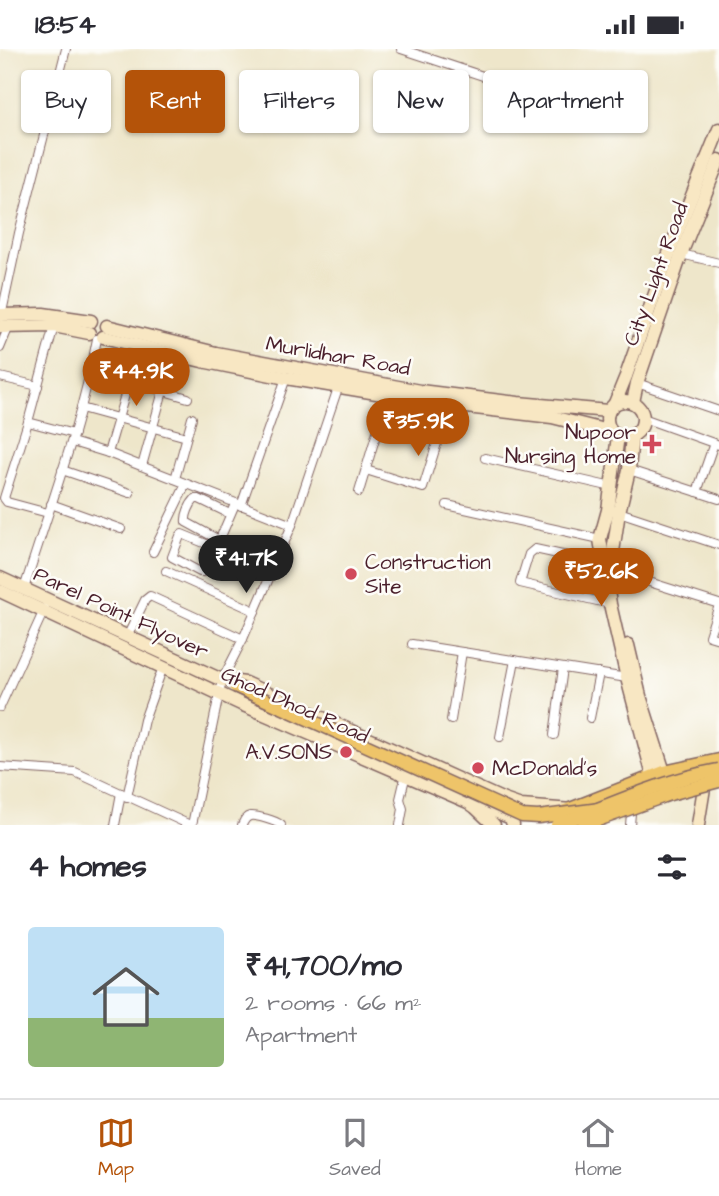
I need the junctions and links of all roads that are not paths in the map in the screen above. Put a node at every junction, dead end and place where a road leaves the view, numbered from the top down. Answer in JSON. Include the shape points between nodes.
{"nodes":[{"id":1,"x":66,"y":49,"type":"edge"},
{"id":2,"x":401,"y":49,"type":"edge"},
{"id":3,"x":483,"y":76,"type":"edge"},
{"id":4,"x":719,"y":129,"type":"edge"},
{"id":5,"x":719,"y":160,"type":"edge"},
{"id":6,"x":681,"y":254,"type":"junction"},
{"id":7,"x":719,"y":263,"type":"edge"},
{"id":8,"x":2,"y":321,"type":"edge"},
{"id":9,"x":54,"y":326,"type":"junction"},
{"id":10,"x":98,"y":331,"type":"junction"},
{"id":11,"x":0,"y":348,"type":"edge"},
{"id":12,"x":91,"y":370,"type":"junction"},
{"id":13,"x":0,"y":377,"type":"edge"},
{"id":14,"x":286,"y":377,"type":"junction"},
{"id":15,"x":129,"y":381,"type":"junction"},
{"id":16,"x":340,"y":381,"type":"junction"},
{"id":17,"x":637,"y":383,"type":"junction"},
{"id":18,"x":38,"y":386,"type":"junction"},
{"id":19,"x":163,"y":391,"type":"junction"},
{"id":20,"x":388,"y":395,"type":"junction"},
{"id":21,"x":188,"y":398,"type":"dead end"},
{"id":22,"x":633,"y":402,"type":"junction"},
{"id":23,"x":449,"y":405,"type":"junction"},
{"id":24,"x":611,"y":407,"type":"junction"},
{"id":25,"x":80,"y":408,"type":"junction"},
{"id":26,"x":719,"y":411,"type":"edge"},
{"id":27,"x":118,"y":418,"type":"junction"},
{"id":28,"x":192,"y":418,"type":"dead end"},
{"id":29,"x":643,"y":418,"type":"junction"},
{"id":30,"x":28,"y":422,"type":"junction"},
{"id":31,"x":152,"y":428,"type":"junction"},
{"id":32,"x":615,"y":434,"type":"junction"},
{"id":33,"x":632,"y":435,"type":"junction"},
{"id":34,"x":183,"y":436,"type":"dead end"},
{"id":35,"x":73,"y":438,"type":"junction"},
{"id":36,"x":716,"y":444,"type":"edge"},
{"id":37,"x":108,"y":453,"type":"junction"},
{"id":38,"x":485,"y":459,"type":"dead end"},
{"id":39,"x":142,"y":466,"type":"junction"},
{"id":40,"x":62,"y":470,"type":"junction"},
{"id":41,"x":366,"y":470,"type":"junction"},
{"id":42,"x":629,"y":470,"type":"junction"},
{"id":43,"x":175,"y":479,"type":"junction"},
{"id":44,"x":186,"y":484,"type":"junction"},
{"id":45,"x":612,"y":487,"type":"junction"},
{"id":46,"x":359,"y":492,"type":"dead end"},
{"id":47,"x":696,"y":492,"type":"junction"},
{"id":48,"x":130,"y":493,"type":"dead end"},
{"id":49,"x":719,"y":499,"type":"edge"},
{"id":50,"x":51,"y":504,"type":"junction"},
{"id":51,"x":238,"y":505,"type":"junction"},
{"id":52,"x":447,"y":505,"type":"dead end"},
{"id":53,"x":619,"y":512,"type":"junction"},
{"id":54,"x":48,"y":513,"type":"junction"},
{"id":55,"x":230,"y":514,"type":"junction"},
{"id":56,"x":292,"y":525,"type":"junction"},
{"id":57,"x":121,"y":529,"type":"dead end"},
{"id":58,"x":600,"y":539,"type":"junction"},
{"id":59,"x":217,"y":544,"type":"junction"},
{"id":60,"x":719,"y":545,"type":"edge"},
{"id":61,"x":153,"y":552,"type":"dead end"},
{"id":62,"x":609,"y":566,"type":"junction"},
{"id":63,"x":166,"y":571,"type":"dead end"},
{"id":64,"x":0,"y":578,"type":"edge"},
{"id":65,"x":24,"y":589,"type":"junction"},
{"id":66,"x":0,"y":591,"type":"edge"},
{"id":67,"x":610,"y":604,"type":"junction"},
{"id":68,"x":719,"y":605,"type":"edge"},
{"id":69,"x":46,"y":606,"type":"junction"},
{"id":70,"x":255,"y":611,"type":"junction"},
{"id":71,"x":127,"y":637,"type":"junction"},
{"id":72,"x":243,"y":639,"type":"junction"},
{"id":73,"x":719,"y":639,"type":"edge"},
{"id":74,"x":411,"y":645,"type":"dead end"},
{"id":75,"x":461,"y":652,"type":"junction"},
{"id":76,"x":515,"y":660,"type":"junction"},
{"id":77,"x":163,"y":667,"type":"junction"},
{"id":78,"x":563,"y":668,"type":"junction"},
{"id":79,"x":598,"y":673,"type":"junction"},
{"id":80,"x":626,"y":678,"type":"junction"},
{"id":81,"x":226,"y":685,"type":"junction"},
{"id":82,"x":0,"y":707,"type":"edge"},
{"id":83,"x":590,"y":718,"type":"dead end"},
{"id":84,"x":451,"y":720,"type":"dead end"},
{"id":85,"x":554,"y":735,"type":"dead end"},
{"id":86,"x":500,"y":737,"type":"dead end"},
{"id":87,"x":719,"y":760,"type":"edge"},
{"id":88,"x":0,"y":767,"type":"edge"},
{"id":89,"x":719,"y":770,"type":"edge"},
{"id":90,"x":405,"y":774,"type":"junction"},
{"id":91,"x":659,"y":774,"type":"junction"},
{"id":92,"x":719,"y":783,"type":"edge"},
{"id":93,"x":704,"y":788,"type":"junction"},
{"id":94,"x":124,"y":795,"type":"junction"},
{"id":95,"x":667,"y":801,"type":"junction"},
{"id":96,"x":473,"y":805,"type":"junction"},
{"id":97,"x":571,"y":809,"type":"junction"},
{"id":98,"x":600,"y":809,"type":"junction"},
{"id":99,"x":631,"y":819,"type":"edge"},
{"id":100,"x":115,"y":825,"type":"edge"},
{"id":101,"x":191,"y":825,"type":"edge"},
{"id":102,"x":242,"y":825,"type":"edge"},
{"id":103,"x":281,"y":825,"type":"edge"},
{"id":104,"x":400,"y":825,"type":"edge"},
{"id":105,"x":494,"y":825,"type":"edge"},
{"id":106,"x":513,"y":825,"type":"edge"},
{"id":107,"x":525,"y":825,"type":"edge"},
{"id":108,"x":557,"y":825,"type":"edge"},
{"id":109,"x":585,"y":825,"type":"edge"},
{"id":110,"x":602,"y":825,"type":"edge"},
{"id":111,"x":698,"y":825,"type":"edge"}],
"edges":[{"from":1,"to":8,"type":"street","via":[[19,233]]},
{"from":2,"to":3,"type":"street"},
{"from":4,"to":24,"type":"main road"},
{"from":5,"to":6,"type":"main road","name":"City Light Road"},
{"from":6,"to":7,"type":"street"},
{"from":6,"to":17,"type":"main road","name":"City Light Road"},
{"from":8,"to":9,"type":"main road","name":"Murlidhar Road"},
{"from":8,"to":10,"type":"main road","name":"Murlidhar Road","via":[[43,314]]},
{"from":8,"to":11,"type":"street"},
{"from":9,"to":10,"type":"main road","name":"Murlidhar Road"},
{"from":9,"to":18,"type":"street"},
{"from":10,"to":12,"type":"street"},
{"from":10,"to":14,"type":"main road","name":"Murlidhar Road","via":[[202,361]]},
{"from":10,"to":16,"type":"main road","name":"Murlidhar Road"},
{"from":12,"to":15,"type":"street"},
{"from":12,"to":25,"type":"street"},
{"from":13,"to":18,"type":"street"},
{"from":14,"to":16,"type":"main road","name":"Murlidhar Road"},
{"from":14,"to":51,"type":"street"},
{"from":15,"to":19,"type":"street"},
{"from":15,"to":27,"type":"street"},
{"from":16,"to":20,"type":"main road","name":"Murlidhar Road"},
{"from":16,"to":24,"type":"main road","name":"Murlidhar Road","via":[[518,403]]},
{"from":16,"to":56,"type":"street"},
{"from":17,"to":22,"type":"main road","name":"City Light Road"},
{"from":17,"to":26,"type":"street"},
{"from":18,"to":30,"type":"street"},
{"from":19,"to":21,"type":"street"},
{"from":19,"to":31,"type":"street"},
{"from":20,"to":23,"type":"main road","name":"Murlidhar Road"},
{"from":20,"to":41,"type":"street"},
{"from":22,"to":24,"type":"main road","via":[[624,400]]},
{"from":22,"to":29,"type":"main road"},
{"from":23,"to":32,"type":"main road","name":"Murlidhar Road","via":[[552,417]]},
{"from":23,"to":41,"type":"street","via":[[423,488]]},
{"from":24,"to":32,"type":"main road","via":[[606,422]]},
{"from":25,"to":27,"type":"street"},
{"from":25,"to":35,"type":"street"},
{"from":27,"to":31,"type":"street"},
{"from":27,"to":37,"type":"street"},
{"from":28,"to":43,"type":"street"},
{"from":29,"to":33,"type":"main road"},
{"from":29,"to":36,"type":"street"},
{"from":30,"to":35,"type":"street"},
{"from":30,"to":54,"type":"street","via":[[4,498]]},
{"from":31,"to":34,"type":"street"},
{"from":31,"to":39,"type":"street"},
{"from":32,"to":33,"type":"main road"},
{"from":32,"to":45,"type":"main road"},
{"from":33,"to":42,"type":"main road"},
{"from":35,"to":37,"type":"street"},
{"from":35,"to":40,"type":"street"},
{"from":36,"to":47,"type":"street"},
{"from":37,"to":39,"type":"street"},
{"from":38,"to":45,"type":"street"},
{"from":39,"to":43,"type":"street"},
{"from":40,"to":48,"type":"street"},
{"from":40,"to":50,"type":"street"},
{"from":41,"to":46,"type":"street"},
{"from":42,"to":47,"type":"street"},
{"from":42,"to":53,"type":"main road"},
{"from":43,"to":44,"type":"street"},
{"from":44,"to":51,"type":"street"},
{"from":44,"to":61,"type":"street"},
{"from":45,"to":58,"type":"main road"},
{"from":47,"to":49,"type":"street"},
{"from":50,"to":54,"type":"street"},
{"from":50,"to":57,"type":"street"},
{"from":51,"to":55,"type":"street"},
{"from":51,"to":56,"type":"street"},
{"from":52,"to":58,"type":"street"},
{"from":53,"to":60,"type":"street"},
{"from":53,"to":62,"type":"main road"},
{"from":54,"to":65,"type":"street"},
{"from":55,"to":59,"type":"street"},
{"from":55,"to":59,"type":"street","via":[[199,499],[192,502],[186,522]]},
{"from":56,"to":70,"type":"street"},
{"from":58,"to":62,"type":"main road"},
{"from":59,"to":59,"type":"street","via":[[182,534],[172,558],[204,572]]},
{"from":62,"to":67,"type":"main road"},
{"from":62,"to":67,"type":"street","via":[[535,549],[520,583]]},
{"from":62,"to":68,"type":"street"},
{"from":62,"to":91,"type":"main road"},
{"from":63,"to":70,"type":"street"},
{"from":64,"to":65,"type":"main road","name":"Parel Point Flyover"},
{"from":65,"to":69,"type":"main road","name":"Parel Point Flyover"},
{"from":66,"to":69,"type":"main road","name":"Ghod Dhod Road"},
{"from":67,"to":80,"type":"main road"},
{"from":68,"to":73,"type":"street","via":[[709,636]]},
{"from":69,"to":71,"type":"main road","name":"Parel Point Flyover"},
{"from":69,"to":77,"type":"main road","name":"Ghod Dhod Road"},
{"from":69,"to":82,"type":"street"},
{"from":70,"to":72,"type":"street"},
{"from":71,"to":72,"type":"street","via":[[150,596]]},
{"from":71,"to":81,"type":"main road","name":"Parel Point Flyover"},
{"from":72,"to":81,"type":"street"},
{"from":74,"to":75,"type":"street"},
{"from":75,"to":76,"type":"street"},
{"from":75,"to":84,"type":"street"},
{"from":76,"to":78,"type":"street"},
{"from":76,"to":86,"type":"street"},
{"from":77,"to":81,"type":"main road","name":"Ghod Dhod Road"},
{"from":77,"to":94,"type":"street"},
{"from":78,"to":79,"type":"street"},
{"from":78,"to":85,"type":"street"},
{"from":79,"to":80,"type":"street"},
{"from":79,"to":83,"type":"street"},
{"from":80,"to":91,"type":"main road"},
{"from":81,"to":90,"type":"main road","name":"Ghod Dhod Road","via":[[241,704]]},
{"from":81,"to":97,"type":"main road","name":"Ghod Dhod Road","via":[[245,683],[504,800],[529,807]]},
{"from":81,"to":98,"type":"main road","bridge":true,"via":[[522,816]]},
{"from":81,"to":101,"type":"street"},
{"from":87,"to":91,"type":"main road"},
{"from":88,"to":94,"type":"street","via":[[71,771]]},
{"from":89,"to":98,"type":"main road","bridge":true},
{"from":90,"to":96,"type":"main road","name":"Ghod Dhod Road"},
{"from":90,"to":104,"type":"street"},
{"from":91,"to":95,"type":"main road"},
{"from":91,"to":97,"type":"main road"},
{"from":92,"to":93,"type":"main road"},
{"from":92,"to":109,"type":"main road","bridge":true,"via":[[670,794]]},
{"from":93,"to":95,"type":"main road"},
{"from":93,"to":111,"type":"main road"},
{"from":94,"to":100,"type":"street"},
{"from":94,"to":101,"type":"street"},
{"from":95,"to":99,"type":"main road"},
{"from":96,"to":105,"type":"main road","name":"Ghod Dhod Road"},
{"from":96,"to":106,"type":"main road","via":[[511,818]]},
{"from":97,"to":107,"type":"main road"},
{"from":97,"to":109,"type":"main road"},
{"from":98,"to":108,"type":"main road","bridge":true},
{"from":99,"to":110,"type":"main road"},
{"from":102,"to":103,"type":"street","via":[[251,816]]}]}
